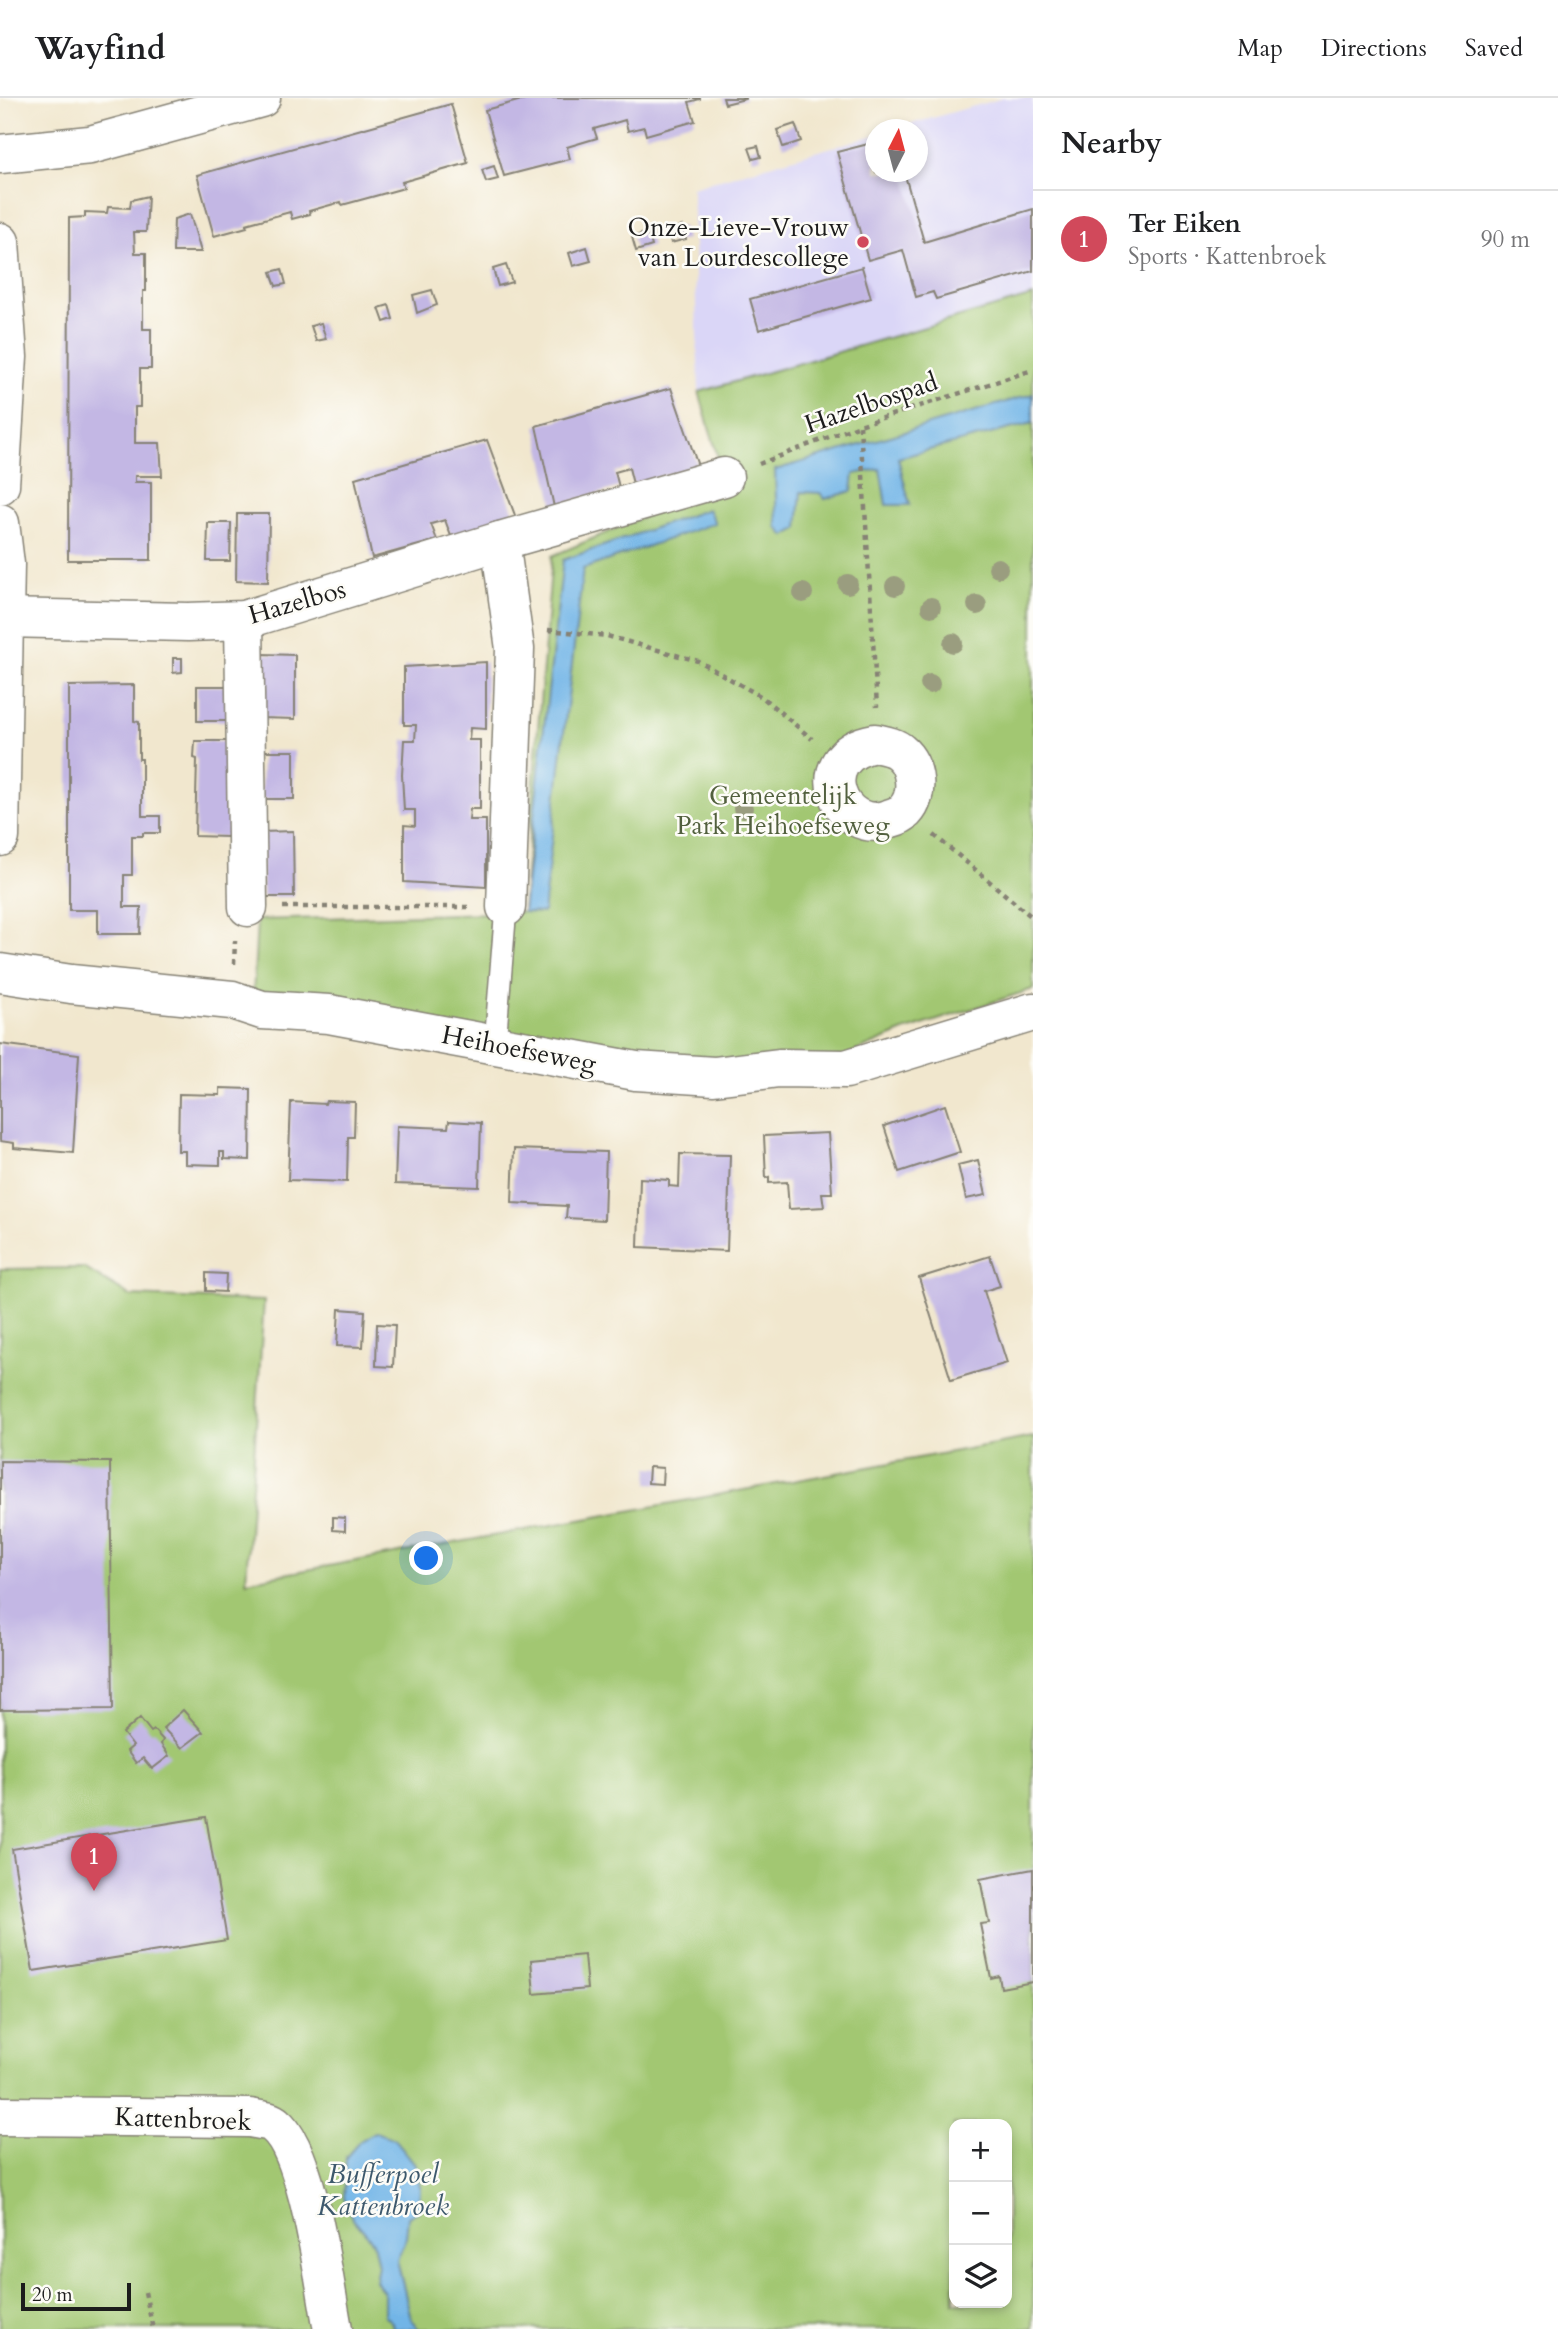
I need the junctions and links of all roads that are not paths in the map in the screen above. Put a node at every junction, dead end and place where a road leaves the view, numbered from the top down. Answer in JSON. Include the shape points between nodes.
{"nodes":[{"id":1,"x":261,"y":98,"type":"edge"},
{"id":2,"x":0,"y":154,"type":"edge"},
{"id":3,"x":0,"y":242,"type":"edge"},
{"id":4,"x":724,"y":477,"type":"road end"},
{"id":5,"x":0,"y":485,"type":"edge"},
{"id":6,"x":0,"y":523,"type":"edge"},
{"id":7,"x":500,"y":541,"type":"junction"},
{"id":8,"x":3,"y":564,"type":"edge"},
{"id":9,"x":3,"y":618,"type":"junction"},
{"id":10,"x":244,"y":620,"type":"junction"},
{"id":11,"x":905,"y":811,"type":"joint"},
{"id":12,"x":0,"y":837,"type":"edge"},
{"id":13,"x":248,"y":907,"type":"road end"},
{"id":14,"x":506,"y":908,"type":"joint"},
{"id":15,"x":0,"y":973,"type":"edge"},
{"id":16,"x":1033,"y":1012,"type":"edge"},
{"id":17,"x":496,"y":1022,"type":"junction"},
{"id":18,"x":0,"y":2116,"type":"edge"},
{"id":19,"x":333,"y":2329,"type":"edge"}],
"edges":[{"from":1,"to":2,"type":"street","via":[[90,145]]},
{"from":3,"to":5,"type":"street","via":[[8,358]]},
{"from":4,"to":7,"type":"street","name":"Hazelbos"},
{"from":6,"to":8,"type":"street"},
{"from":7,"to":10,"type":"street","name":"Hazelbos"},
{"from":7,"to":14,"type":"street","via":[[515,649]]},
{"from":8,"to":9,"type":"street"},
{"from":9,"to":10,"type":"street","name":"Hazelbos"},
{"from":9,"to":12,"type":"street"},
{"from":10,"to":13,"type":"street"},
{"from":11,"to":11,"type":"street","via":[[915,784],[899,751],[879,744],[862,745],[839,762],[836,787],[847,810],[871,822]]},
{"from":14,"to":17,"type":"lane"},
{"from":15,"to":17,"type":"street","name":"Heihoefseweg","via":[[232,1000],[262,1010]]},
{"from":16,"to":17,"type":"street","name":"Heihoefseweg","via":[[846,1069],[779,1068],[714,1076],[636,1071]]},
{"from":18,"to":19,"type":"street","name":"Kattenbroek","via":[[250,2118],[274,2123],[291,2144],[305,2180]]}]}
